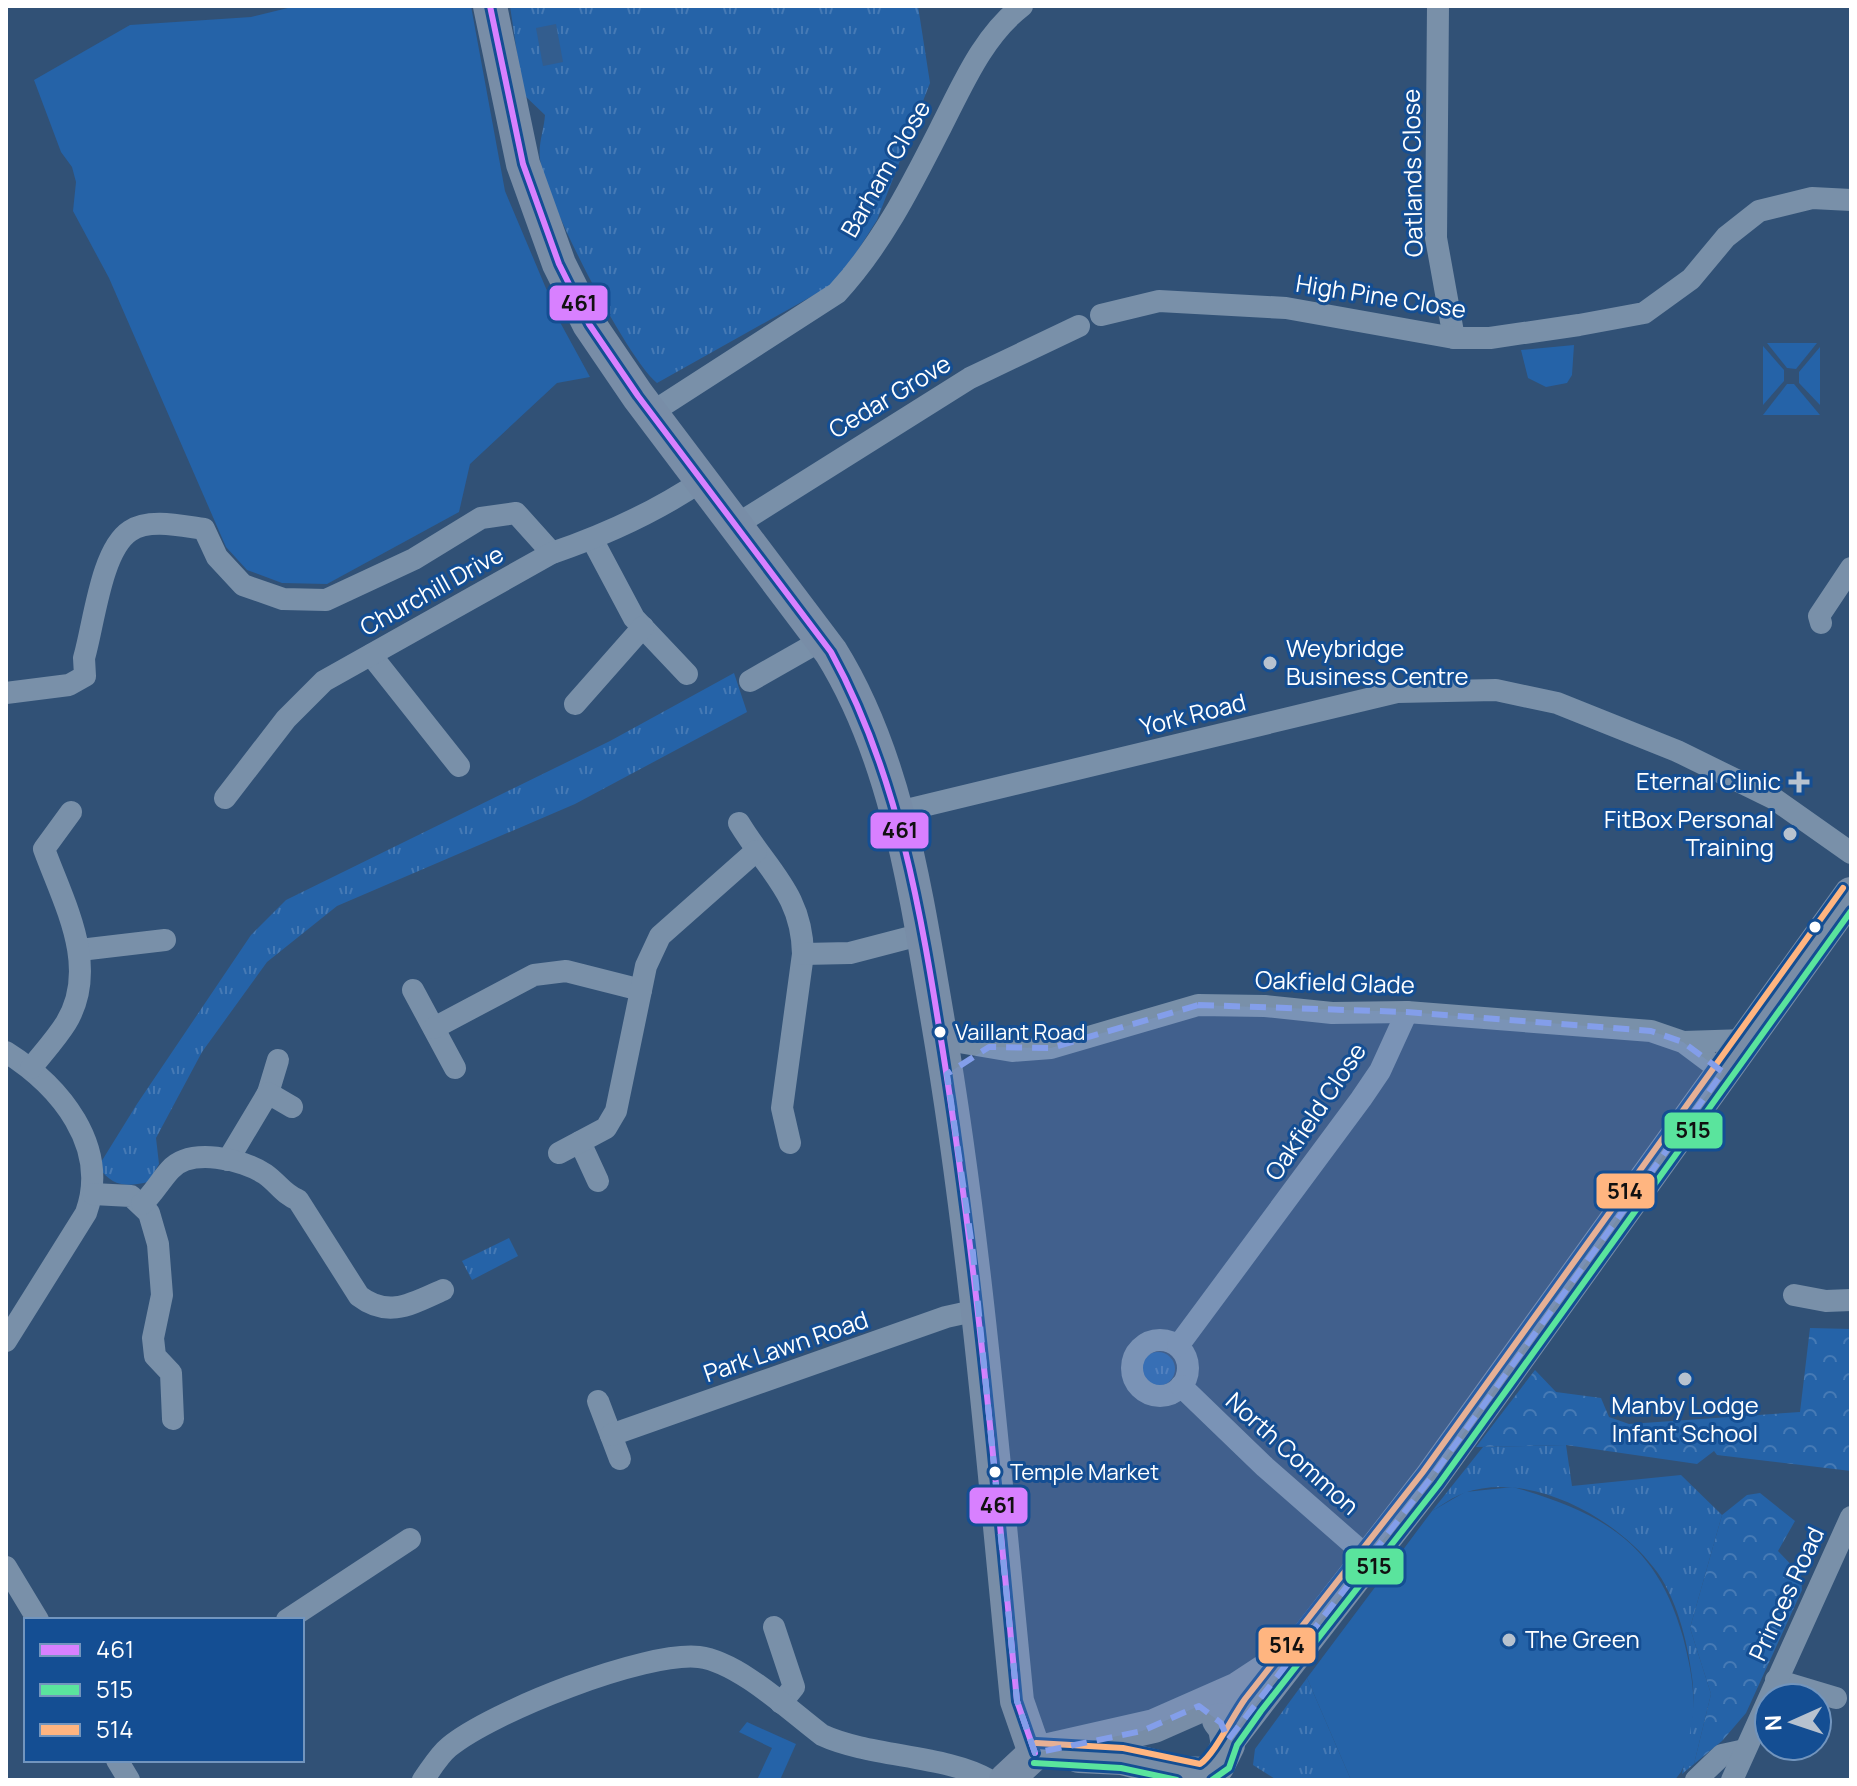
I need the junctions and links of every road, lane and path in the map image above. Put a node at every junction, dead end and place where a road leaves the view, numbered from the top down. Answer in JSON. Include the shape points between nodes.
{"nodes":[{"id":1,"x":490,"y":6,"type":"edge"},
{"id":2,"x":1022,"y":6,"type":"edge"},
{"id":3,"x":1438,"y":6,"type":"edge"},
{"id":4,"x":1851,"y":200,"type":"edge"},
{"id":5,"x":1101,"y":315,"type":"dead end"},
{"id":6,"x":1079,"y":326,"type":"dead end"},
{"id":7,"x":1454,"y":338,"type":"junction"},
{"id":8,"x":651,"y":413,"type":"junction"},
{"id":9,"x":703,"y":480,"type":"junction"},
{"id":10,"x":736,"y":525,"type":"junction"},
{"id":11,"x":592,"y":539,"type":"junction"},
{"id":12,"x":552,"y":553,"type":"junction"},
{"id":13,"x":1851,"y":568,"type":"edge"},
{"id":14,"x":1821,"y":623,"type":"dead end"},
{"id":15,"x":643,"y":627,"type":"junction"},
{"id":16,"x":822,"y":640,"type":"junction"},
{"id":17,"x":371,"y":655,"type":"junction"},
{"id":18,"x":687,"y":674,"type":"dead end"},
{"id":19,"x":750,"y":681,"type":"dead end"},
{"id":20,"x":6,"y":693,"type":"edge"},
{"id":21,"x":575,"y":704,"type":"dead end"},
{"id":22,"x":459,"y":766,"type":"dead end"},
{"id":23,"x":225,"y":798,"type":"dead end"},
{"id":24,"x":71,"y":812,"type":"dead end"},
{"id":25,"x":894,"y":813,"type":"junction"},
{"id":26,"x":739,"y":823,"type":"dead end"},
{"id":27,"x":756,"y":851,"type":"junction"},
{"id":28,"x":1851,"y":853,"type":"edge"},
{"id":29,"x":1851,"y":894,"type":"edge"},
{"id":30,"x":923,"y":934,"type":"junction"},
{"id":31,"x":165,"y":940,"type":"dead end"},
{"id":32,"x":80,"y":950,"type":"junction"},
{"id":33,"x":803,"y":954,"type":"junction"},
{"id":34,"x":413,"y":990,"type":"dead end"},
{"id":35,"x":641,"y":990,"type":"junction"},
{"id":36,"x":1407,"y":1012,"type":"junction"},
{"id":37,"x":434,"y":1028,"type":"junction"},
{"id":38,"x":941,"y":1039,"type":"junction"},
{"id":39,"x":1746,"y":1040,"type":"junction"},
{"id":40,"x":1683,"y":1042,"type":"junction"},
{"id":41,"x":989,"y":1047,"type":"junction"},
{"id":42,"x":6,"y":1052,"type":"edge"},
{"id":43,"x":278,"y":1060,"type":"dead end"},
{"id":44,"x":31,"y":1068,"type":"junction"},
{"id":45,"x":455,"y":1068,"type":"dead end"},
{"id":46,"x":1723,"y":1072,"type":"junction"},
{"id":47,"x":947,"y":1074,"type":"junction"},
{"id":48,"x":268,"y":1093,"type":"junction"},
{"id":49,"x":292,"y":1107,"type":"dead end"},
{"id":50,"x":580,"y":1142,"type":"junction"},
{"id":51,"x":790,"y":1143,"type":"dead end"},
{"id":52,"x":559,"y":1153,"type":"dead end"},
{"id":53,"x":228,"y":1160,"type":"junction"},
{"id":54,"x":598,"y":1181,"type":"dead end"},
{"id":55,"x":93,"y":1194,"type":"junction"},
{"id":56,"x":142,"y":1204,"type":"junction"},
{"id":57,"x":443,"y":1290,"type":"dead end"},
{"id":58,"x":1794,"y":1295,"type":"dead end"},
{"id":59,"x":1851,"y":1300,"type":"edge"},
{"id":60,"x":978,"y":1310,"type":"junction"},
{"id":61,"x":6,"y":1341,"type":"edge"},
{"id":62,"x":1178,"y":1346,"type":"junction"},
{"id":63,"x":1181,"y":1386,"type":"junction"},
{"id":64,"x":598,"y":1401,"type":"dead end"},
{"id":65,"x":173,"y":1419,"type":"dead end"},
{"id":66,"x":611,"y":1435,"type":"junction"},
{"id":67,"x":620,"y":1459,"type":"dead end"},
{"id":68,"x":1851,"y":1517,"type":"edge"},
{"id":69,"x":410,"y":1539,"type":"dead end"},
{"id":70,"x":1370,"y":1559,"type":"junction"},
{"id":71,"x":1828,"y":1564,"type":"junction"},
{"id":72,"x":6,"y":1567,"type":"edge"},
{"id":73,"x":1851,"y":1568,"type":"edge"},
{"id":74,"x":37,"y":1618,"type":"edge"},
{"id":75,"x":290,"y":1618,"type":"edge"},
{"id":76,"x":774,"y":1627,"type":"dead end"},
{"id":77,"x":1294,"y":1651,"type":"junction"},
{"id":78,"x":1776,"y":1680,"type":"junction"},
{"id":79,"x":1836,"y":1698,"type":"dead end"},
{"id":80,"x":781,"y":1703,"type":"junction"},
{"id":81,"x":1199,"y":1706,"type":"junction"},
{"id":82,"x":1166,"y":1721,"type":"junction"},
{"id":83,"x":1745,"y":1750,"type":"junction"},
{"id":84,"x":1225,"y":1751,"type":"junction"},
{"id":85,"x":1035,"y":1753,"type":"junction"},
{"id":86,"x":118,"y":1762,"type":"edge"},
{"id":87,"x":1173,"y":1772,"type":"junction"},
{"id":88,"x":129,"y":1780,"type":"edge"},
{"id":89,"x":423,"y":1780,"type":"edge"},
{"id":90,"x":989,"y":1780,"type":"edge"},
{"id":91,"x":1006,"y":1780,"type":"edge"},
{"id":92,"x":1696,"y":1780,"type":"edge"},
{"id":93,"x":1732,"y":1780,"type":"edge"}],
"edges":[{"from":1,"to":8,"type":"main road","via":[[523,164],[559,264],[589,324]]},
{"from":2,"to":8,"type":"street","name":"Barham Close","via":[[977,58],[893,220],[852,277],[837,293]]},
{"from":3,"to":7,"type":"street","name":"Oatlands Close","via":[[1436,238]]},
{"from":4,"to":7,"type":"street","name":"High Pine Close","via":[[1812,198],[1759,211],[1726,237],[1691,279],[1644,313],[1490,338]]},
{"from":5,"to":7,"type":"street","name":"High Pine Close","via":[[1159,301],[1286,308]]},
{"from":6,"to":10,"type":"street","name":"Cedar Grove","via":[[970,378]]},
{"from":8,"to":9,"type":"main road"},
{"from":9,"to":10,"type":"main road"},
{"from":9,"to":11,"type":"street","name":"Churchill Drive"},
{"from":10,"to":16,"type":"main road"},
{"from":11,"to":12,"type":"street","name":"Churchill Drive"},
{"from":11,"to":15,"type":"street"},
{"from":12,"to":17,"type":"street","name":"Churchill Drive"},
{"from":12,"to":20,"type":"street","via":[[516,513],[481,518],[414,559],[326,600],[283,599],[243,585],[217,557],[204,529],[168,523],[131,529],[111,550],[84,658],[85,676],[69,685]]},
{"from":13,"to":14,"type":"street","via":[[1819,616]]},
{"from":15,"to":18,"type":"street"},
{"from":15,"to":21,"type":"street"},
{"from":16,"to":19,"type":"street"},
{"from":16,"to":25,"type":"main road","via":[[869,730]]},
{"from":17,"to":22,"type":"street"},
{"from":17,"to":23,"type":"street","name":"Churchill Drive","via":[[324,681],[286,719]]},
{"from":24,"to":32,"type":"street","via":[[44,849]]},
{"from":25,"to":28,"type":"street","name":"York Road","via":[[1397,692],[1496,690],[1557,703],[1677,751],[1773,798]]},
{"from":25,"to":30,"type":"main road"},
{"from":26,"to":27,"type":"street"},
{"from":27,"to":33,"type":"street","via":[[789,891],[803,928]]},
{"from":27,"to":35,"type":"street","via":[[660,936]]},
{"from":29,"to":39,"type":"main road"},
{"from":30,"to":33,"type":"street","via":[[850,953]]},
{"from":30,"to":38,"type":"main road"},
{"from":31,"to":32,"type":"street"},
{"from":32,"to":44,"type":"street","via":[[79,988],[67,1021]]},
{"from":33,"to":51,"type":"street","via":[[782,1108]]},
{"from":34,"to":37,"type":"street"},
{"from":35,"to":37,"type":"street","via":[[566,971],[534,975]]},
{"from":35,"to":50,"type":"street","via":[[616,1111],[606,1128]]},
{"from":36,"to":40,"type":"street","name":"Oakfield Glade","via":[[1651,1031]]},
{"from":36,"to":41,"type":"street","name":"Oakfield Glade","via":[[1198,1005],[1051,1048]]},
{"from":36,"to":62,"type":"street","name":"Oakfield Close","via":[[1380,1071]]},
{"from":37,"to":45,"type":"street"},
{"from":38,"to":41,"type":"street","name":"Oakfield Glade"},
{"from":38,"to":47,"type":"main road"},
{"from":39,"to":40,"type":"street","name":"Oakfield Glade"},
{"from":39,"to":46,"type":"main road"},
{"from":40,"to":46,"type":"street","name":"Oakfield Glade"},
{"from":41,"to":47,"type":"street"},
{"from":42,"to":44,"type":"street"},
{"from":43,"to":48,"type":"street"},
{"from":44,"to":55,"type":"street","via":[[73,1115],[87,1142]]},
{"from":46,"to":70,"type":"main road"},
{"from":47,"to":60,"type":"main road"},
{"from":48,"to":49,"type":"street"},
{"from":48,"to":53,"type":"street"},
{"from":50,"to":52,"type":"street"},
{"from":50,"to":54,"type":"street"},
{"from":53,"to":56,"type":"street","via":[[204,1158],[176,1165]]},
{"from":53,"to":57,"type":"street","via":[[265,1174],[298,1200],[368,1303],[401,1309]]},
{"from":55,"to":56,"type":"street","via":[[131,1196]]},
{"from":55,"to":61,"type":"street","via":[[71,1240]]},
{"from":56,"to":65,"type":"street","via":[[158,1244],[162,1295],[154,1347],[174,1383]]},
{"from":58,"to":59,"type":"street"},
{"from":60,"to":66,"type":"street","name":"Park Lawn Road"},
{"from":60,"to":85,"type":"main road","via":[[1017,1701]]},
{"from":62,"to":63,"type":"street","via":[[1188,1370]]},
{"from":62,"to":63,"type":"street","via":[[1161,1340],[1143,1345],[1132,1370],[1140,1387],[1156,1396]]},
{"from":63,"to":70,"type":"street","name":"North Common"},
{"from":64,"to":66,"type":"street"},
{"from":66,"to":67,"type":"street"},
{"from":68,"to":71,"type":"street","name":"Princes Road"},
{"from":69,"to":75,"type":"street"},
{"from":70,"to":77,"type":"main road"},
{"from":71,"to":73,"type":"street"},
{"from":71,"to":78,"type":"street","name":"Princes Road"},
{"from":72,"to":74,"type":"street"},
{"from":76,"to":80,"type":"street","via":[[794,1687]]},
{"from":77,"to":81,"type":"main road","via":[[1251,1681]]},
{"from":77,"to":84,"type":"main road"},
{"from":78,"to":79,"type":"street"},
{"from":78,"to":83,"type":"street","name":"Princes Road"},
{"from":80,"to":89,"type":"street","via":[[722,1663],[698,1657],[663,1661],[599,1676],[525,1706],[448,1747]]},
{"from":80,"to":90,"type":"street","via":[[818,1733],[840,1743]]},
{"from":81,"to":82,"type":"main road"},
{"from":81,"to":84,"type":"main road","via":[[1221,1723]]},
{"from":82,"to":85,"type":"main road"},
{"from":82,"to":87,"type":"main road","via":[[1165,1748]]},
{"from":83,"to":92,"type":"street","via":[[1722,1755]]},
{"from":83,"to":93,"type":"street","name":"Princes Road"},
{"from":84,"to":87,"type":"main road","via":[[1202,1775]]},
{"from":85,"to":87,"type":"main road","via":[[1122,1758]]},
{"from":85,"to":91,"type":"main road"},
{"from":86,"to":88,"type":"street"}]}
